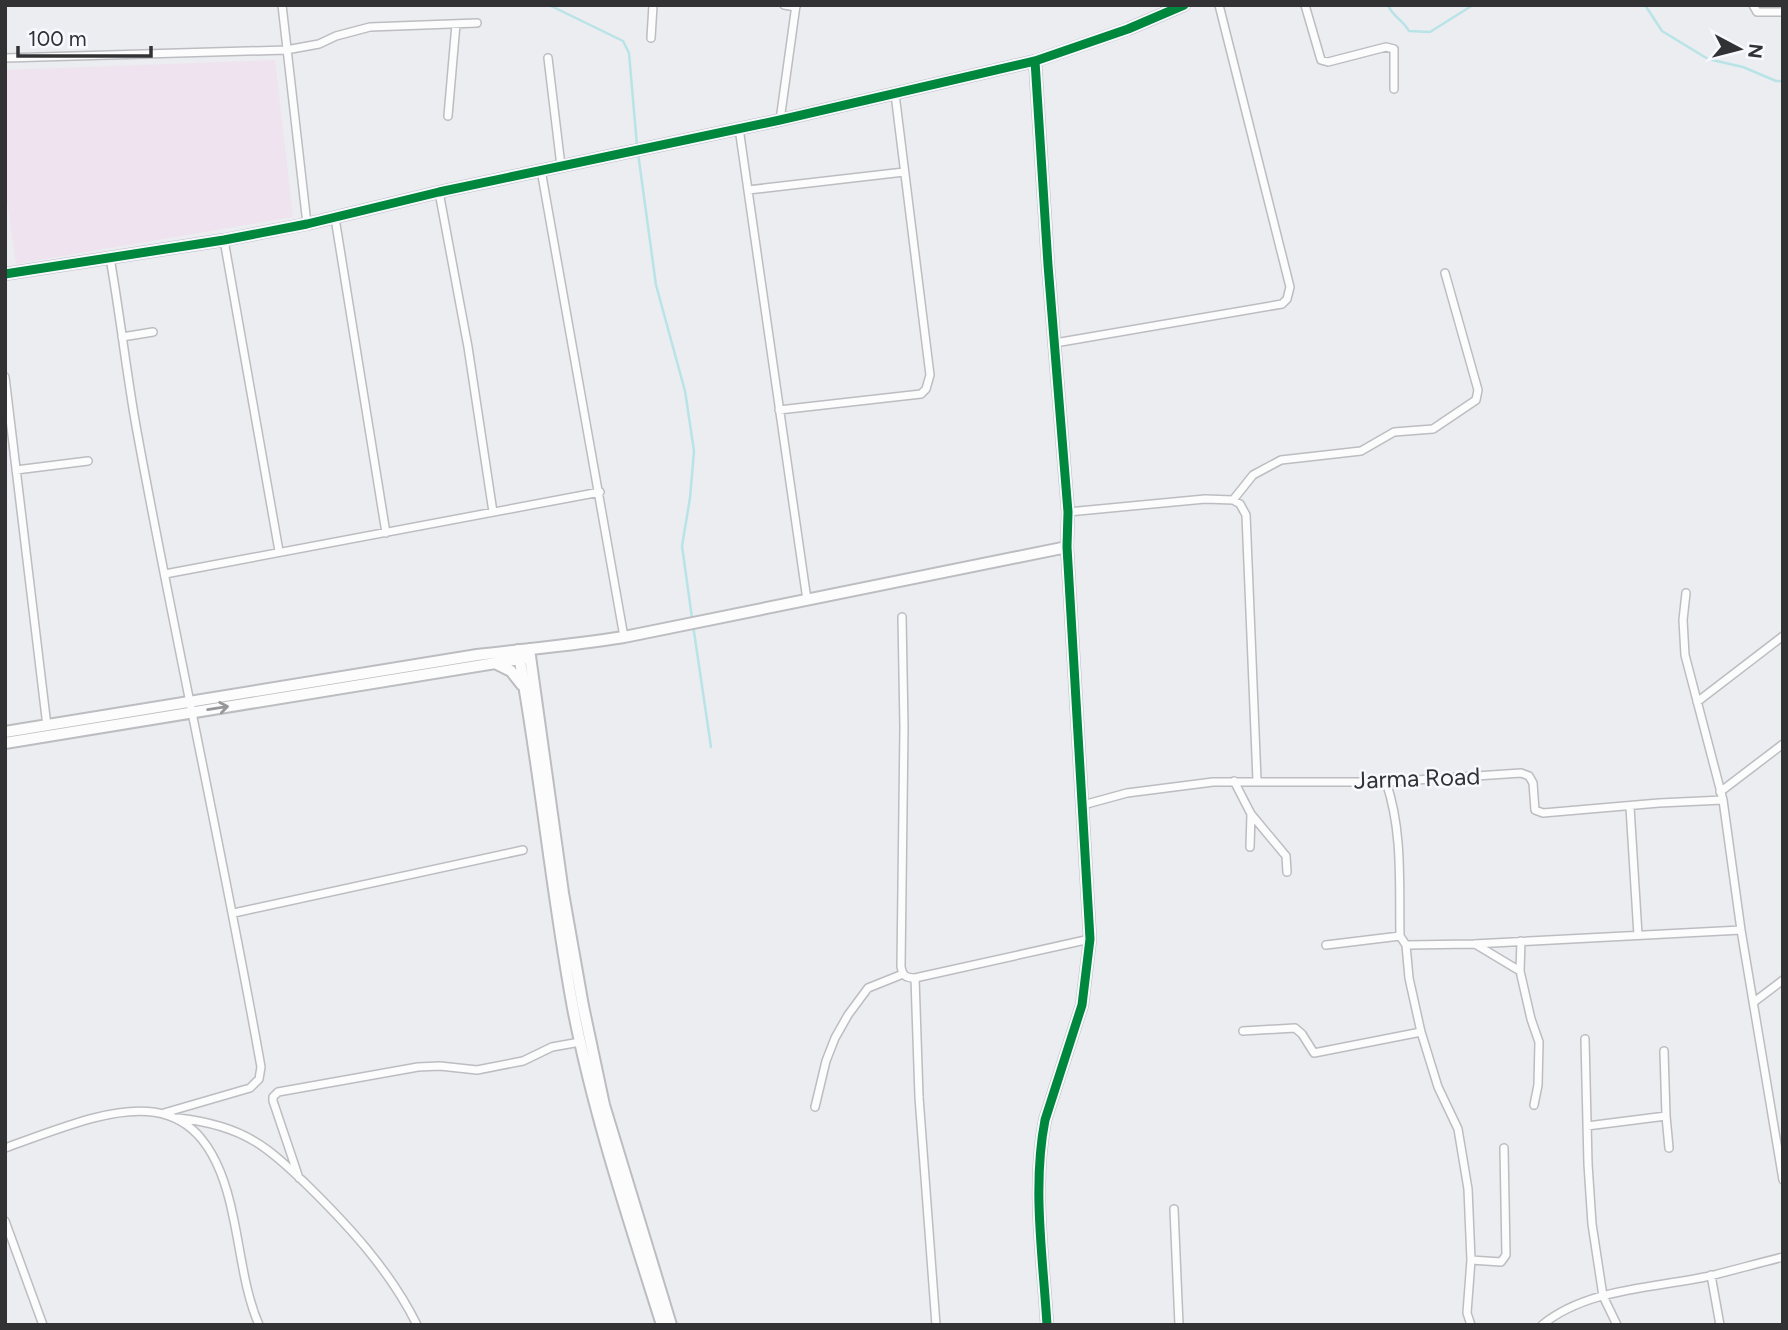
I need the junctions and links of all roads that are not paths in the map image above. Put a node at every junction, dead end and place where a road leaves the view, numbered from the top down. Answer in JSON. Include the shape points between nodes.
{"nodes":[{"id":1,"x":282,"y":5,"type":"edge"},
{"id":2,"x":653,"y":5,"type":"edge"},
{"id":3,"x":783,"y":5,"type":"edge"},
{"id":4,"x":1184,"y":5,"type":"edge"},
{"id":5,"x":1219,"y":5,"type":"edge"},
{"id":6,"x":1305,"y":5,"type":"edge"},
{"id":7,"x":1753,"y":5,"type":"edge"},
{"id":8,"x":796,"y":6,"type":"edge"},
{"id":9,"x":1783,"y":12,"type":"edge"},
{"id":10,"x":477,"y":23,"type":"dead end"},
{"id":11,"x":456,"y":24,"type":"junction"},
{"id":12,"x":651,"y":38,"type":"dead end"},
{"id":13,"x":286,"y":50,"type":"junction"},
{"id":14,"x":5,"y":58,"type":"edge"},
{"id":15,"x":548,"y":58,"type":"dead end"},
{"id":16,"x":1035,"y":61,"type":"junction"},
{"id":17,"x":1394,"y":89,"type":"dead end"},
{"id":18,"x":895,"y":94,"type":"junction"},
{"id":19,"x":448,"y":116,"type":"dead end"},
{"id":20,"x":779,"y":120,"type":"junction"},
{"id":21,"x":739,"y":128,"type":"junction"},
{"id":22,"x":561,"y":166,"type":"junction"},
{"id":23,"x":541,"y":170,"type":"junction"},
{"id":24,"x":904,"y":172,"type":"junction"},
{"id":25,"x":748,"y":190,"type":"junction"},
{"id":26,"x":439,"y":192,"type":"junction"},
{"id":27,"x":335,"y":218,"type":"junction"},
{"id":28,"x":307,"y":224,"type":"junction"},
{"id":29,"x":224,"y":240,"type":"junction"},
{"id":30,"x":110,"y":258,"type":"junction"},
{"id":31,"x":1445,"y":273,"type":"dead end"},
{"id":32,"x":5,"y":274,"type":"edge"},
{"id":33,"x":153,"y":332,"type":"dead end"},
{"id":34,"x":122,"y":337,"type":"junction"},
{"id":35,"x":1055,"y":343,"type":"junction"},
{"id":36,"x":5,"y":377,"type":"edge"},
{"id":37,"x":6,"y":394,"type":"edge"},
{"id":38,"x":779,"y":410,"type":"junction"},
{"id":39,"x":88,"y":461,"type":"dead end"},
{"id":40,"x":16,"y":470,"type":"junction"},
{"id":41,"x":600,"y":492,"type":"junction"},
{"id":42,"x":1233,"y":500,"type":"junction"},
{"id":43,"x":493,"y":512,"type":"junction"},
{"id":44,"x":1068,"y":512,"type":"junction"},
{"id":45,"x":386,"y":533,"type":"junction"},
{"id":46,"x":1068,"y":547,"type":"junction"},
{"id":47,"x":279,"y":551,"type":"junction"},
{"id":48,"x":165,"y":574,"type":"junction"},
{"id":49,"x":1686,"y":593,"type":"dead end"},
{"id":50,"x":807,"y":600,"type":"junction"},
{"id":51,"x":902,"y":617,"type":"dead end"},
{"id":52,"x":1783,"y":636,"type":"edge"},
{"id":53,"x":624,"y":637,"type":"junction"},
{"id":54,"x":551,"y":650,"type":"junction"},
{"id":55,"x":524,"y":654,"type":"junction"},
{"id":56,"x":495,"y":663,"type":"junction"},
{"id":57,"x":529,"y":688,"type":"junction"},
{"id":58,"x":1697,"y":702,"type":"junction"},
{"id":59,"x":191,"y":707,"type":"junction"},
{"id":60,"x":47,"y":726,"type":"junction"},
{"id":61,"x":5,"y":732,"type":"edge"},
{"id":62,"x":5,"y":743,"type":"edge"},
{"id":63,"x":1783,"y":744,"type":"edge"},
{"id":64,"x":1256,"y":780,"type":"junction"},
{"id":65,"x":1234,"y":781,"type":"junction"},
{"id":66,"x":1387,"y":782,"type":"junction"},
{"id":67,"x":1720,"y":792,"type":"junction"},
{"id":68,"x":1723,"y":800,"type":"junction"},
{"id":69,"x":1083,"y":805,"type":"junction"},
{"id":70,"x":1630,"y":807,"type":"junction"},
{"id":71,"x":1251,"y":814,"type":"junction"},
{"id":72,"x":1250,"y":847,"type":"dead end"},
{"id":73,"x":523,"y":850,"type":"dead end"},
{"id":74,"x":1287,"y":872,"type":"dead end"},
{"id":75,"x":234,"y":914,"type":"junction"},
{"id":76,"x":1741,"y":930,"type":"junction"},
{"id":77,"x":1638,"y":935,"type":"junction"},
{"id":78,"x":1400,"y":936,"type":"junction"},
{"id":79,"x":1090,"y":939,"type":"junction"},
{"id":80,"x":1521,"y":941,"type":"junction"},
{"id":81,"x":1474,"y":944,"type":"junction"},
{"id":82,"x":1326,"y":945,"type":"dead end"},
{"id":83,"x":1406,"y":945,"type":"junction"},
{"id":84,"x":1520,"y":971,"type":"junction"},
{"id":85,"x":903,"y":974,"type":"junction"},
{"id":86,"x":915,"y":978,"type":"junction"},
{"id":87,"x":1783,"y":981,"type":"edge"},
{"id":88,"x":1754,"y":1002,"type":"junction"},
{"id":89,"x":1243,"y":1031,"type":"dead end"},
{"id":90,"x":1421,"y":1032,"type":"junction"},
{"id":91,"x":1585,"y":1039,"type":"dead end"},
{"id":92,"x":580,"y":1042,"type":"junction"},
{"id":93,"x":1664,"y":1051,"type":"dead end"},
{"id":94,"x":1534,"y":1105,"type":"dead end"},
{"id":95,"x":815,"y":1107,"type":"dead end"},
{"id":96,"x":163,"y":1113,"type":"junction"},
{"id":97,"x":1666,"y":1116,"type":"junction"},
{"id":98,"x":175,"y":1118,"type":"junction"},
{"id":99,"x":1587,"y":1126,"type":"junction"},
{"id":100,"x":5,"y":1148,"type":"edge"},
{"id":101,"x":1504,"y":1148,"type":"dead end"},
{"id":102,"x":1669,"y":1148,"type":"dead end"},
{"id":103,"x":299,"y":1178,"type":"junction"},
{"id":104,"x":1783,"y":1180,"type":"edge"},
{"id":105,"x":1174,"y":1209,"type":"dead end"},
{"id":106,"x":5,"y":1221,"type":"edge"},
{"id":107,"x":1783,"y":1257,"type":"edge"},
{"id":108,"x":1471,"y":1260,"type":"junction"},
{"id":109,"x":1711,"y":1275,"type":"junction"},
{"id":110,"x":1603,"y":1296,"type":"junction"},
{"id":111,"x":43,"y":1325,"type":"edge"},
{"id":112,"x":259,"y":1325,"type":"edge"},
{"id":113,"x":417,"y":1325,"type":"edge"},
{"id":114,"x":662,"y":1325,"type":"edge"},
{"id":115,"x":671,"y":1325,"type":"edge"},
{"id":116,"x":936,"y":1325,"type":"edge"},
{"id":117,"x":1046,"y":1325,"type":"edge"},
{"id":118,"x":1179,"y":1325,"type":"edge"},
{"id":119,"x":1471,"y":1325,"type":"edge"},
{"id":120,"x":1542,"y":1325,"type":"edge"},
{"id":121,"x":1617,"y":1325,"type":"edge"},
{"id":122,"x":1720,"y":1325,"type":"edge"}],
"edges":[{"from":1,"to":13,"type":"street"},
{"from":2,"to":12,"type":"street"},
{"from":3,"to":8,"type":"street"},
{"from":4,"to":16,"type":"street"},
{"from":5,"to":35,"type":"street","via":[[1290,287],[1287,299],[1282,304]]},
{"from":6,"to":17,"type":"street","via":[[1321,60],[1394,49]]},
{"from":7,"to":9,"type":"street","via":[[1757,12]]},
{"from":8,"to":20,"type":"street"},
{"from":10,"to":11,"type":"street"},
{"from":11,"to":13,"type":"street","via":[[370,27]]},
{"from":11,"to":19,"type":"street"},
{"from":13,"to":14,"type":"street"},
{"from":13,"to":28,"type":"street"},
{"from":15,"to":22,"type":"street"},
{"from":16,"to":18,"type":"street"},
{"from":16,"to":35,"type":"street"},
{"from":18,"to":20,"type":"street"},
{"from":18,"to":24,"type":"street"},
{"from":20,"to":21,"type":"street"},
{"from":21,"to":22,"type":"street"},
{"from":21,"to":25,"type":"street"},
{"from":22,"to":23,"type":"street"},
{"from":23,"to":26,"type":"street"},
{"from":23,"to":41,"type":"street"},
{"from":24,"to":25,"type":"street"},
{"from":24,"to":38,"type":"street","via":[[930,375],[926,389],[921,394]]},
{"from":25,"to":38,"type":"street"},
{"from":26,"to":27,"type":"street"},
{"from":26,"to":43,"type":"street"},
{"from":27,"to":28,"type":"street"},
{"from":27,"to":45,"type":"street"},
{"from":28,"to":29,"type":"street"},
{"from":29,"to":30,"type":"street"},
{"from":29,"to":47,"type":"street"},
{"from":30,"to":32,"type":"street"},
{"from":30,"to":34,"type":"street"},
{"from":31,"to":42,"type":"street","via":[[1478,390],[1476,400],[1433,429],[1394,432],[1361,451],[1281,460],[1253,475]]},
{"from":33,"to":34,"type":"street"},
{"from":34,"to":48,"type":"street"},
{"from":35,"to":44,"type":"street"},
{"from":36,"to":37,"type":"street"},
{"from":37,"to":40,"type":"street"},
{"from":38,"to":50,"type":"street"},
{"from":39,"to":40,"type":"street"},
{"from":40,"to":60,"type":"street"},
{"from":41,"to":43,"type":"street"},
{"from":41,"to":53,"type":"street"},
{"from":42,"to":44,"type":"street"},
{"from":42,"to":64,"type":"street","via":[[1246,514]]},
{"from":43,"to":45,"type":"street"},
{"from":44,"to":46,"type":"street"},
{"from":45,"to":47,"type":"street"},
{"from":46,"to":50,"type":"street"},
{"from":46,"to":69,"type":"street"},
{"from":47,"to":48,"type":"street"},
{"from":48,"to":59,"type":"street"},
{"from":49,"to":58,"type":"street","via":[[1685,655]]},
{"from":50,"to":53,"type":"street"},
{"from":51,"to":85,"type":"street"},
{"from":52,"to":58,"type":"street"},
{"from":53,"to":54,"type":"street"},
{"from":54,"to":55,"type":"street"},
{"from":54,"to":57,"type":"street","via":[[538,663]]},
{"from":55,"to":56,"type":"street"},
{"from":55,"to":57,"type":"street"},
{"from":55,"to":59,"type":"street"},
{"from":56,"to":57,"type":"street"},
{"from":59,"to":56,"type":"street","one_way":true},
{"from":57,"to":92,"type":"street","via":[[554,895]]},
{"from":57,"to":115,"type":"street","via":[[604,1105]]},
{"from":58,"to":67,"type":"street"},
{"from":59,"to":60,"type":"street"},
{"from":59,"to":62,"type":"street"},
{"from":59,"to":75,"type":"street"},
{"from":60,"to":61,"type":"street"},
{"from":63,"to":67,"type":"street"},
{"from":64,"to":65,"type":"street","name":"Jarma Road"},
{"from":64,"to":66,"type":"street","name":"Jarma Road"},
{"from":65,"to":69,"type":"street","name":"Jarma Road","via":[[1127,793]]},
{"from":65,"to":71,"type":"street"},
{"from":66,"to":70,"type":"street","name":"Jarma Road","via":[[1521,773],[1530,776],[1539,812]]},
{"from":66,"to":78,"type":"street","via":[[1397,826]]},
{"from":67,"to":68,"type":"street"},
{"from":68,"to":70,"type":"street","name":"Jarma Road"},
{"from":68,"to":76,"type":"street"},
{"from":69,"to":79,"type":"street"},
{"from":70,"to":77,"type":"street"},
{"from":71,"to":72,"type":"street"},
{"from":71,"to":74,"type":"street","via":[[1286,856]]},
{"from":73,"to":75,"type":"street"},
{"from":75,"to":96,"type":"street","via":[[261,1074],[250,1088]]},
{"from":76,"to":77,"type":"street"},
{"from":76,"to":88,"type":"street"},
{"from":77,"to":80,"type":"street"},
{"from":78,"to":82,"type":"street"},
{"from":78,"to":83,"type":"street"},
{"from":79,"to":86,"type":"street"},
{"from":79,"to":117,"type":"street","via":[[1082,1005],[1041,1137],[1039,1215]]},
{"from":80,"to":81,"type":"street"},
{"from":80,"to":84,"type":"street"},
{"from":81,"to":83,"type":"street"},
{"from":81,"to":84,"type":"street"},
{"from":83,"to":90,"type":"street"},
{"from":84,"to":94,"type":"street","via":[[1539,1042]]},
{"from":85,"to":86,"type":"street"},
{"from":85,"to":95,"type":"street","via":[[868,988],[848,1015],[826,1061]]},
{"from":86,"to":116,"type":"street"},
{"from":87,"to":88,"type":"street"},
{"from":88,"to":104,"type":"street"},
{"from":89,"to":90,"type":"street","via":[[1295,1028],[1314,1053]]},
{"from":90,"to":108,"type":"street","via":[[1438,1087],[1458,1129],[1468,1189]]},
{"from":91,"to":99,"type":"street"},
{"from":92,"to":103,"type":"street","via":[[477,1070],[418,1067],[278,1092],[273,1101]]},
{"from":92,"to":114,"type":"street","via":[[595,1108]]},
{"from":93,"to":97,"type":"street"},
{"from":96,"to":98,"type":"street"},
{"from":96,"to":100,"type":"street","via":[[99,1115]]},
{"from":97,"to":99,"type":"street"},
{"from":97,"to":102,"type":"street"},
{"from":98,"to":103,"type":"street","via":[[239,1133],[273,1154]]},
{"from":98,"to":112,"type":"street","via":[[193,1129],[216,1158]]},
{"from":99,"to":110,"type":"street","via":[[1592,1224]]},
{"from":101,"to":108,"type":"street","via":[[1506,1255],[1501,1262]]},
{"from":103,"to":113,"type":"street","via":[[358,1238],[404,1298]]},
{"from":105,"to":118,"type":"street"},
{"from":106,"to":111,"type":"street"},
{"from":107,"to":109,"type":"street"},
{"from":108,"to":119,"type":"street"},
{"from":109,"to":110,"type":"street"},
{"from":109,"to":122,"type":"street"},
{"from":110,"to":120,"type":"street","via":[[1562,1309]]},
{"from":110,"to":121,"type":"street"}]}
